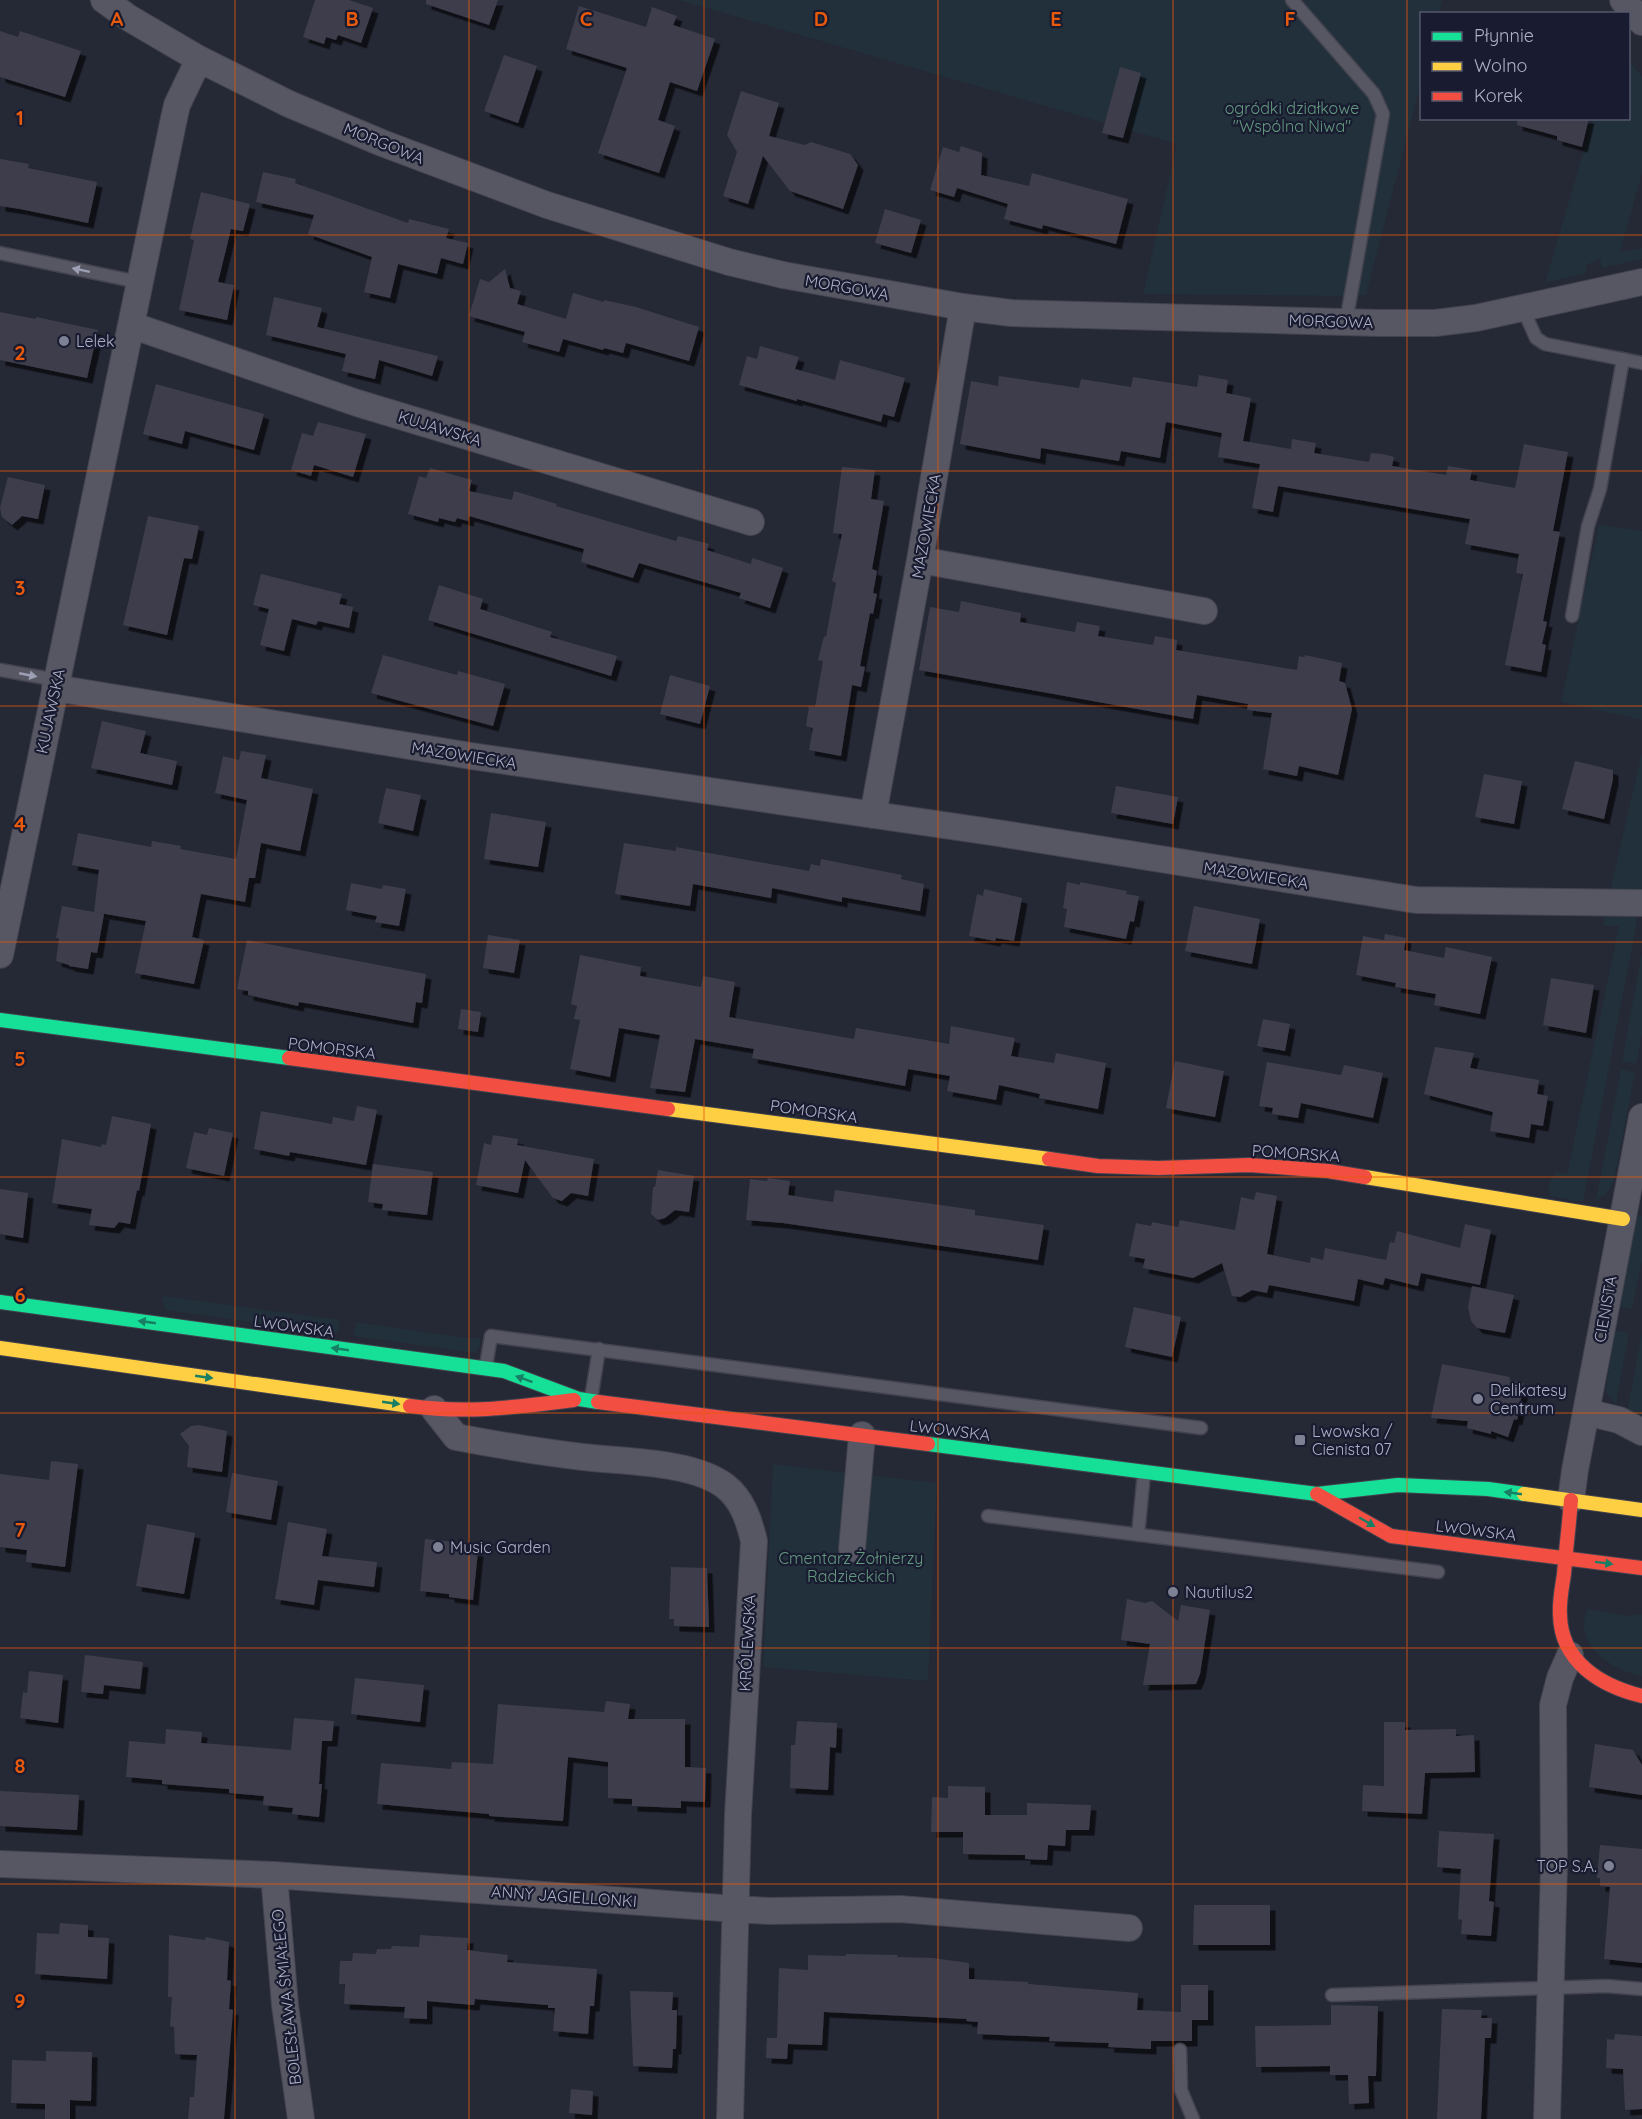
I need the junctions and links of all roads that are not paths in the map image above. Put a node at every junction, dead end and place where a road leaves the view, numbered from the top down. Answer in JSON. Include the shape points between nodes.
{"nodes":[{"id":1,"x":104,"y":0,"type":"edge"},
{"id":2,"x":1292,"y":0,"type":"edge"},
{"id":3,"x":1623,"y":0,"type":"edge"},
{"id":4,"x":1642,"y":21,"type":"edge"},
{"id":5,"x":199,"y":59,"type":"junction"},
{"id":6,"x":0,"y":253,"type":"edge"},
{"id":7,"x":138,"y":282,"type":"junction"},
{"id":8,"x":1642,"y":282,"type":"edge"},
{"id":9,"x":963,"y":307,"type":"junction"},
{"id":10,"x":1523,"y":309,"type":"junction"},
{"id":11,"x":1346,"y":322,"type":"junction"},
{"id":12,"x":131,"y":326,"type":"junction"},
{"id":13,"x":1623,"y":359,"type":"junction"},
{"id":14,"x":1642,"y":363,"type":"edge"},
{"id":15,"x":752,"y":522,"type":"dead end"},
{"id":16,"x":920,"y":560,"type":"junction"},
{"id":17,"x":1204,"y":610,"type":"dead end"},
{"id":18,"x":1572,"y":616,"type":"dead end"},
{"id":19,"x":0,"y":670,"type":"edge"},
{"id":20,"x":56,"y":684,"type":"junction"},
{"id":21,"x":873,"y":815,"type":"junction"},
{"id":22,"x":1642,"y":903,"type":"edge"},
{"id":23,"x":0,"y":955,"type":"edge"},
{"id":24,"x":0,"y":1020,"type":"edge"},
{"id":25,"x":1642,"y":1117,"type":"edge"},
{"id":26,"x":1623,"y":1219,"type":"junction"},
{"id":27,"x":0,"y":1302,"type":"edge"},
{"id":28,"x":0,"y":1348,"type":"edge"},
{"id":29,"x":599,"y":1349,"type":"junction"},
{"id":30,"x":42,"y":1354,"type":"junction"},
{"id":31,"x":10,"y":1363,"type":"dead end"},
{"id":32,"x":485,"y":1369,"type":"junction"},
{"id":33,"x":584,"y":1400,"type":"junction"},
{"id":34,"x":434,"y":1409,"type":"junction"},
{"id":35,"x":1586,"y":1412,"type":"junction"},
{"id":36,"x":1201,"y":1428,"type":"dead end"},
{"id":37,"x":1642,"y":1432,"type":"edge"},
{"id":38,"x":862,"y":1435,"type":"junction"},
{"id":39,"x":1144,"y":1472,"type":"junction"},
{"id":40,"x":1317,"y":1494,"type":"junction"},
{"id":41,"x":1571,"y":1500,"type":"junction"},
{"id":42,"x":1642,"y":1510,"type":"edge"},
{"id":43,"x":988,"y":1516,"type":"dead end"},
{"id":44,"x":1138,"y":1536,"type":"junction"},
{"id":45,"x":852,"y":1549,"type":"dead end"},
{"id":46,"x":1566,"y":1558,"type":"junction"},
{"id":47,"x":1642,"y":1568,"type":"edge"},
{"id":48,"x":1438,"y":1572,"type":"dead end"},
{"id":49,"x":1570,"y":1655,"type":"junction"},
{"id":50,"x":1642,"y":1696,"type":"edge"},
{"id":51,"x":0,"y":1864,"type":"edge"},
{"id":52,"x":274,"y":1875,"type":"junction"},
{"id":53,"x":736,"y":1909,"type":"junction"},
{"id":54,"x":1129,"y":1928,"type":"dead end"},
{"id":55,"x":1551,"y":1988,"type":"junction"},
{"id":56,"x":1642,"y":1989,"type":"edge"},
{"id":57,"x":1332,"y":1995,"type":"dead end"},
{"id":58,"x":1180,"y":2050,"type":"dead end"},
{"id":59,"x":301,"y":2119,"type":"edge"},
{"id":60,"x":730,"y":2119,"type":"edge"},
{"id":61,"x":1192,"y":2119,"type":"edge"},
{"id":62,"x":1547,"y":2119,"type":"edge"}],
"edges":[{"from":1,"to":5,"type":"street","name":"MORGOWA"},
{"from":2,"to":11,"type":"lane","via":[[1374,94],[1383,114]]},
{"from":3,"to":4,"type":"street"},
{"from":5,"to":7,"type":"street","name":"KUJAWSKA","via":[[177,105]]},
{"from":5,"to":9,"type":"street","name":"MORGOWA","via":[[289,104],[547,205],[783,276]]},
{"from":7,"to":6,"type":"lane","one_way":true},
{"from":7,"to":12,"type":"street","name":"KUJAWSKA"},
{"from":8,"to":10,"type":"street","name":"MORGOWA"},
{"from":9,"to":11,"type":"street","name":"MORGOWA","via":[[1065,316]]},
{"from":9,"to":16,"type":"street","name":"MAZOWIECKA"},
{"from":10,"to":11,"type":"street","name":"MORGOWA","via":[[1435,323]]},
{"from":10,"to":13,"type":"lane","via":[[1536,338],[1545,344]]},
{"from":12,"to":15,"type":"street","name":"KUJAWSKA","via":[[357,403]]},
{"from":12,"to":20,"type":"street","name":"KUJAWSKA"},
{"from":13,"to":14,"type":"lane"},
{"from":13,"to":18,"type":"lane"},
{"from":16,"to":17,"type":"street"},
{"from":16,"to":21,"type":"street","name":"MAZOWIECKA"},
{"from":19,"to":20,"type":"lane","one_way":true},
{"from":20,"to":21,"type":"street","name":"MAZOWIECKA","via":[[471,756]]},
{"from":20,"to":23,"type":"street","name":"KUJAWSKA"},
{"from":21,"to":22,"type":"street","name":"MAZOWIECKA","via":[[1416,900]]},
{"from":24,"to":26,"type":"main road","name":"POMORSKA","via":[[1098,1166],[1249,1165],[1328,1171]]},
{"from":25,"to":26,"type":"street","name":"CIENISTA"},
{"from":26,"to":35,"type":"street","name":"CIENISTA"},
{"from":32,"to":27,"type":"main road","name":"LWOWSKA","one_way":true},
{"from":28,"to":30,"type":"main road","name":"LWOWSKA"},
{"from":29,"to":32,"type":"lane","via":[[491,1336]]},
{"from":29,"to":33,"type":"lane"},
{"from":29,"to":36,"type":"lane"},
{"from":30,"to":31,"type":"main road","name":"LWOWSKA"},
{"from":30,"to":34,"type":"main road","name":"LWOWSKA","one_way":true},
{"from":33,"to":32,"type":"main road","name":"LWOWSKA","one_way":true,"via":[[504,1371]]},
{"from":33,"to":34,"type":"main road","name":"LWOWSKA","via":[[496,1410]]},
{"from":33,"to":38,"type":"main road","name":"LWOWSKA"},
{"from":34,"to":53,"type":"street","name":"KRÓLEWSKA","via":[[456,1437],[703,1473],[725,1486],[740,1503],[750,1520],[754,1541]]},
{"from":35,"to":37,"type":"street","via":[[1619,1420]]},
{"from":35,"to":41,"type":"street","name":"CIENISTA"},
{"from":38,"to":39,"type":"main road","name":"LWOWSKA"},
{"from":38,"to":45,"type":"street"},
{"from":39,"to":40,"type":"main road","name":"LWOWSKA"},
{"from":39,"to":44,"type":"lane"},
{"from":41,"to":40,"type":"main road","name":"LWOWSKA","one_way":true,"via":[[1398,1485]]},
{"from":40,"to":46,"type":"main road","name":"LWOWSKA","one_way":true,"via":[[1391,1536]]},
{"from":41,"to":42,"type":"main road","name":"LWOWSKA"},
{"from":41,"to":46,"type":"main road"},
{"from":43,"to":44,"type":"lane"},
{"from":44,"to":48,"type":"lane"},
{"from":46,"to":47,"type":"main road","name":"LWOWSKA","one_way":true},
{"from":46,"to":49,"type":"main road","via":[[1559,1619]]},
{"from":49,"to":50,"type":"main road","via":[[1584,1671],[1610,1686]]},
{"from":49,"to":55,"type":"street","via":[[1553,1705]]},
{"from":51,"to":52,"type":"street","name":"ANNY JAGIELLONKI"},
{"from":52,"to":53,"type":"street","name":"ANNY JAGIELLONKI"},
{"from":52,"to":59,"type":"street","name":"BOLESŁAWA ŚMIAŁEGO","via":[[285,2005]]},
{"from":53,"to":54,"type":"street","name":"ANNY JAGIELLONKI","via":[[900,1909]]},
{"from":53,"to":60,"type":"street","name":"KRÓLEWSKA"},
{"from":55,"to":56,"type":"lane"},
{"from":55,"to":57,"type":"lane"},
{"from":55,"to":62,"type":"street"},
{"from":58,"to":61,"type":"lane","via":[[1181,2090]]}]}
